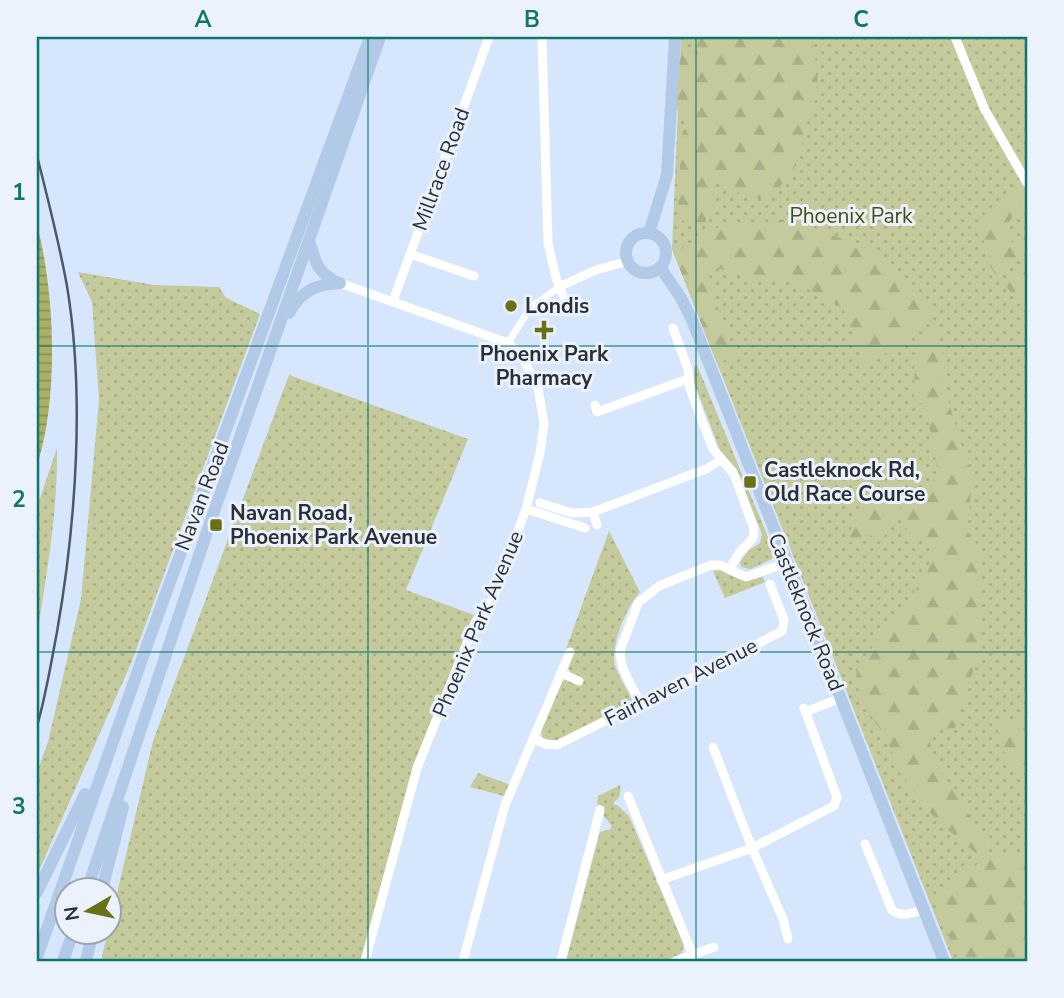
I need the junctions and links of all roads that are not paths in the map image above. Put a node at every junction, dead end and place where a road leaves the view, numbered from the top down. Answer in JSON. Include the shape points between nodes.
{"nodes":[{"id":1,"x":370,"y":37,"type":"edge"},
{"id":2,"x":380,"y":37,"type":"edge"},
{"id":3,"x":489,"y":37,"type":"edge"},
{"id":4,"x":542,"y":37,"type":"edge"},
{"id":5,"x":675,"y":37,"type":"edge"},
{"id":6,"x":955,"y":37,"type":"edge"},
{"id":7,"x":1027,"y":183,"type":"edge"},
{"id":8,"x":649,"y":233,"type":"junction"},
{"id":9,"x":309,"y":240,"type":"junction"},
{"id":10,"x":410,"y":254,"type":"junction"},
{"id":11,"x":628,"y":261,"type":"junction"},
{"id":12,"x":660,"y":267,"type":"junction"},
{"id":13,"x":474,"y":276,"type":"dead end"},
{"id":14,"x":340,"y":283,"type":"junction"},
{"id":15,"x":561,"y":292,"type":"junction"},
{"id":16,"x":393,"y":301,"type":"junction"},
{"id":17,"x":673,"y":328,"type":"dead end"},
{"id":18,"x":275,"y":340,"type":"junction"},
{"id":19,"x":508,"y":343,"type":"junction"},
{"id":20,"x":688,"y":379,"type":"junction"},
{"id":21,"x":595,"y":405,"type":"dead end"},
{"id":22,"x":721,"y":460,"type":"junction"},
{"id":23,"x":540,"y":503,"type":"dead end"},
{"id":24,"x":526,"y":509,"type":"junction"},
{"id":25,"x":593,"y":512,"type":"junction"},
{"id":26,"x":597,"y":525,"type":"dead end"},
{"id":27,"x":585,"y":528,"type":"dead end"},
{"id":28,"x":786,"y":563,"type":"junction"},
{"id":29,"x":729,"y":569,"type":"junction"},
{"id":30,"x":770,"y":584,"type":"dead end"},
{"id":31,"x":147,"y":645,"type":"junction"},
{"id":32,"x":570,"y":652,"type":"dead end"},
{"id":33,"x":561,"y":674,"type":"junction"},
{"id":34,"x":579,"y":681,"type":"dead end"},
{"id":35,"x":157,"y":682,"type":"junction"},
{"id":36,"x":840,"y":698,"type":"junction"},
{"id":37,"x":641,"y":705,"type":"junction"},
{"id":38,"x":534,"y":739,"type":"junction"},
{"id":39,"x":713,"y":747,"type":"dead end"},
{"id":40,"x":628,"y":796,"type":"dead end"},
{"id":41,"x":600,"y":810,"type":"dead end"},
{"id":42,"x":865,"y":844,"type":"dead end"},
{"id":43,"x":752,"y":848,"type":"junction"},
{"id":44,"x":92,"y":876,"type":"edge"},
{"id":45,"x":106,"y":876,"type":"edge"},
{"id":46,"x":661,"y":880,"type":"junction"},
{"id":47,"x":37,"y":892,"type":"edge"},
{"id":48,"x":924,"y":909,"type":"junction"},
{"id":49,"x":788,"y":939,"type":"dead end"},
{"id":50,"x":714,"y":947,"type":"dead end"},
{"id":51,"x":692,"y":953,"type":"junction"},
{"id":52,"x":37,"y":957,"type":"edge"},
{"id":53,"x":365,"y":961,"type":"edge"},
{"id":54,"x":463,"y":961,"type":"edge"},
{"id":55,"x":561,"y":961,"type":"edge"},
{"id":56,"x":676,"y":961,"type":"edge"},
{"id":57,"x":944,"y":961,"type":"edge"}],
"edges":[{"from":1,"to":31,"type":"main road","name":"Navan Road"},
{"from":2,"to":9,"type":"main road","name":"Navan Road"},
{"from":3,"to":10,"type":"street","name":"Millrace Road"},
{"from":4,"to":15,"type":"street","via":[[548,243]]},
{"from":5,"to":8,"type":"main road","via":[[667,175]]},
{"from":6,"to":7,"type":"street","via":[[985,110]]},
{"from":8,"to":11,"type":"main road","via":[[632,239],[626,249]]},
{"from":8,"to":12,"type":"main road","via":[[660,239],[666,250]]},
{"from":9,"to":14,"type":"main road","via":[[317,266]]},
{"from":9,"to":18,"type":"main road","name":"Navan Road"},
{"from":10,"to":13,"type":"street"},
{"from":10,"to":16,"type":"street","name":"Millrace Road"},
{"from":11,"to":12,"type":"main road","via":[[637,271]]},
{"from":11,"to":15,"type":"street","via":[[596,270]]},
{"from":12,"to":28,"type":"main road","name":"Castleknock Road","via":[[692,320]]},
{"from":14,"to":16,"type":"street"},
{"from":14,"to":18,"type":"main road","via":[[317,286],[302,294]]},
{"from":15,"to":19,"type":"street","via":[[530,308]]},
{"from":16,"to":19,"type":"street"},
{"from":17,"to":20,"type":"street"},
{"from":18,"to":35,"type":"main road","name":"Navan Road"},
{"from":19,"to":24,"type":"street","name":"Phoenix Park Avenue","via":[[531,372],[542,404],[543,434]]},
{"from":20,"to":21,"type":"street","via":[[597,412]]},
{"from":20,"to":22,"type":"street"},
{"from":22,"to":25,"type":"street"},
{"from":22,"to":29,"type":"street","via":[[734,474],[754,534]]},
{"from":23,"to":25,"type":"street","via":[[572,513]]},
{"from":24,"to":27,"type":"street"},
{"from":24,"to":53,"type":"street","name":"Phoenix Park Avenue","via":[[493,599],[475,624],[418,768]]},
{"from":25,"to":26,"type":"street"},
{"from":28,"to":29,"type":"street","via":[[746,577]]},
{"from":28,"to":36,"type":"main road","name":"Castleknock Road"},
{"from":29,"to":37,"type":"street","via":[[711,565],[659,586],[638,603],[620,656]]},
{"from":30,"to":37,"type":"street","name":"Fairhaven Avenue","via":[[784,620],[782,631]]},
{"from":31,"to":47,"type":"main road","via":[[76,815]]},
{"from":31,"to":52,"type":"main road","name":"Navan Road"},
{"from":32,"to":33,"type":"street"},
{"from":33,"to":34,"type":"street"},
{"from":33,"to":38,"type":"street"},
{"from":35,"to":44,"type":"main road","name":"Navan Road"},
{"from":35,"to":45,"type":"main road"},
{"from":36,"to":43,"type":"street","via":[[805,710],[836,802]]},
{"from":36,"to":48,"type":"main road","name":"Castleknock Road"},
{"from":37,"to":38,"type":"street","name":"Fairhaven Avenue","via":[[557,745]]},
{"from":38,"to":54,"type":"street","via":[[505,805]]},
{"from":39,"to":43,"type":"street"},
{"from":40,"to":46,"type":"street"},
{"from":41,"to":55,"type":"street"},
{"from":42,"to":48,"type":"street","via":[[892,910],[907,915]]},
{"from":43,"to":46,"type":"street"},
{"from":43,"to":49,"type":"street"},
{"from":46,"to":51,"type":"street"},
{"from":48,"to":57,"type":"main road","name":"Castleknock Road"},
{"from":50,"to":51,"type":"street"},
{"from":51,"to":56,"type":"street"}]}
